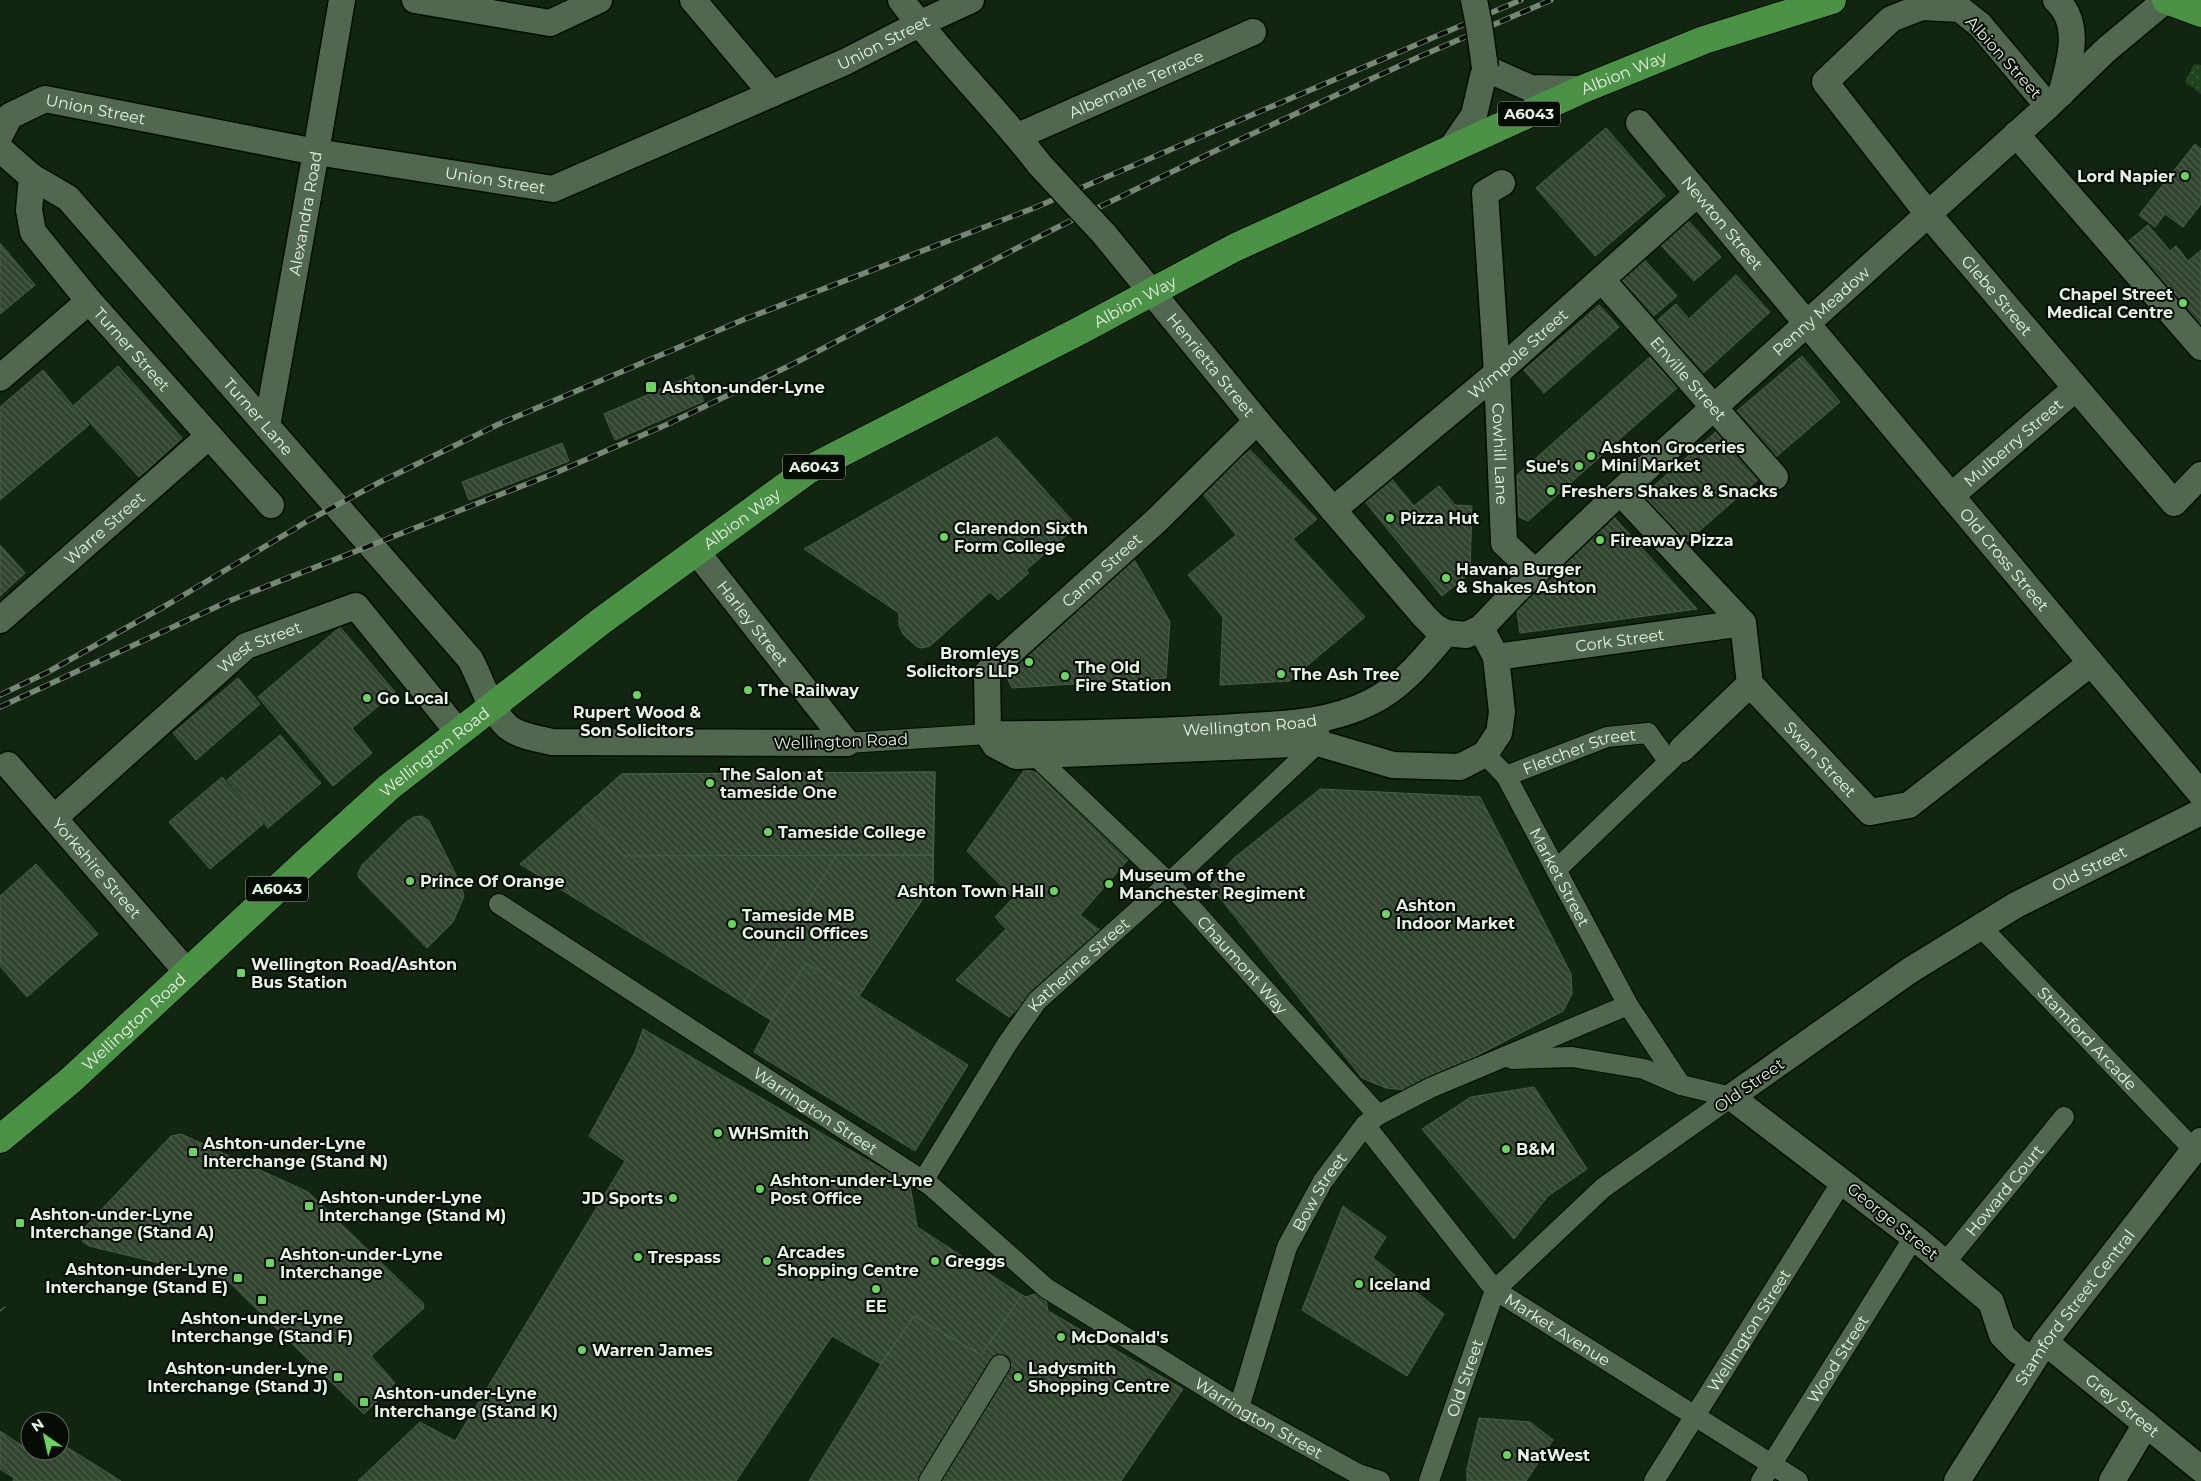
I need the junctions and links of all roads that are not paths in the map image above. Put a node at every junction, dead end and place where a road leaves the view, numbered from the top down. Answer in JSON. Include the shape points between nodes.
{"nodes":[{"id":1,"x":342,"y":0,"type":"edge"},
{"id":2,"x":415,"y":0,"type":"edge"},
{"id":3,"x":598,"y":0,"type":"edge"},
{"id":4,"x":693,"y":0,"type":"edge"},
{"id":5,"x":901,"y":0,"type":"edge"},
{"id":6,"x":971,"y":0,"type":"edge"},
{"id":7,"x":1474,"y":0,"type":"edge"},
{"id":8,"x":1832,"y":0,"type":"edge"},
{"id":9,"x":2056,"y":0,"type":"edge"},
{"id":10,"x":2166,"y":0,"type":"edge"},
{"id":11,"x":2201,"y":13,"type":"edge"},
{"id":12,"x":919,"y":24,"type":"junction"},
{"id":13,"x":1253,"y":32,"type":"dead end"},
{"id":14,"x":1484,"y":68,"type":"junction"},
{"id":15,"x":1825,"y":82,"type":"joint"},
{"id":16,"x":1583,"y":89,"type":"junction"},
{"id":17,"x":772,"y":94,"type":"junction"},
{"id":18,"x":2054,"y":100,"type":"junction"},
{"id":19,"x":1639,"y":123,"type":"dead end"},
{"id":20,"x":2016,"y":134,"type":"junction"},
{"id":21,"x":0,"y":135,"type":"edge"},
{"id":22,"x":1018,"y":136,"type":"junction"},
{"id":23,"x":0,"y":148,"type":"edge"},
{"id":24,"x":1450,"y":150,"type":"junction"},
{"id":25,"x":316,"y":152,"type":"junction"},
{"id":26,"x":32,"y":177,"type":"junction"},
{"id":27,"x":1502,"y":183,"type":"dead end"},
{"id":28,"x":1698,"y":193,"type":"junction"},
{"id":29,"x":1928,"y":214,"type":"junction"},
{"id":30,"x":1602,"y":280,"type":"junction"},
{"id":31,"x":1152,"y":293,"type":"junction"},
{"id":32,"x":89,"y":301,"type":"junction"},
{"id":33,"x":1807,"y":323,"type":"junction"},
{"id":34,"x":2201,"y":347,"type":"edge"},
{"id":35,"x":1497,"y":373,"type":"junction"},
{"id":36,"x":0,"y":378,"type":"edge"},
{"id":37,"x":2076,"y":388,"type":"junction"},
{"id":38,"x":1714,"y":408,"type":"junction"},
{"id":39,"x":1258,"y":422,"type":"junction"},
{"id":40,"x":266,"y":426,"type":"junction"},
{"id":41,"x":209,"y":436,"type":"junction"},
{"id":42,"x":2201,"y":475,"type":"edge"},
{"id":43,"x":1775,"y":477,"type":"dead end"},
{"id":44,"x":1620,"y":492,"type":"junction"},
{"id":45,"x":1952,"y":496,"type":"junction"},
{"id":46,"x":271,"y":505,"type":"dead end"},
{"id":47,"x":1333,"y":510,"type":"junction"},
{"id":48,"x":696,"y":551,"type":"junction"},
{"id":49,"x":1536,"y":573,"type":"junction"},
{"id":50,"x":0,"y":620,"type":"edge"},
{"id":51,"x":1743,"y":622,"type":"junction"},
{"id":52,"x":1481,"y":628,"type":"junction"},
{"id":53,"x":1446,"y":633,"type":"junction"},
{"id":54,"x":1496,"y":657,"type":"junction"},
{"id":55,"x":2090,"y":663,"type":"junction"},
{"id":56,"x":1750,"y":684,"type":"junction"},
{"id":57,"x":492,"y":706,"type":"junction"},
{"id":58,"x":459,"y":732,"type":"junction"},
{"id":59,"x":1316,"y":732,"type":"junction"},
{"id":60,"x":988,"y":734,"type":"junction"},
{"id":61,"x":847,"y":743,"type":"junction"},
{"id":62,"x":1485,"y":754,"type":"junction"},
{"id":63,"x":1042,"y":756,"type":"junction"},
{"id":64,"x":1675,"y":756,"type":"junction"},
{"id":65,"x":8,"y":764,"type":"dead end"},
{"id":66,"x":1506,"y":776,"type":"junction"},
{"id":67,"x":2201,"y":794,"type":"edge"},
{"id":68,"x":2201,"y":812,"type":"edge"},
{"id":69,"x":54,"y":818,"type":"junction"},
{"id":70,"x":1556,"y":870,"type":"junction"},
{"id":71,"x":1169,"y":883,"type":"junction"},
{"id":72,"x":500,"y":904,"type":"dead end"},
{"id":73,"x":1981,"y":927,"type":"junction"},
{"id":74,"x":188,"y":972,"type":"junction"},
{"id":75,"x":1628,"y":1005,"type":"junction"},
{"id":76,"x":1500,"y":1059,"type":"junction"},
{"id":77,"x":1682,"y":1085,"type":"junction"},
{"id":78,"x":1731,"y":1097,"type":"junction"},
{"id":79,"x":2064,"y":1117,"type":"dead end"},
{"id":80,"x":1372,"y":1120,"type":"junction"},
{"id":81,"x":0,"y":1139,"type":"edge"},
{"id":82,"x":2198,"y":1146,"type":"edge"},
{"id":83,"x":1843,"y":1180,"type":"junction"},
{"id":84,"x":923,"y":1181,"type":"junction"},
{"id":85,"x":1914,"y":1237,"type":"junction"},
{"id":86,"x":1945,"y":1263,"type":"junction"},
{"id":87,"x":1495,"y":1290,"type":"junction"},
{"id":88,"x":2040,"y":1350,"type":"junction"},
{"id":89,"x":1000,"y":1365,"type":"dead end"},
{"id":90,"x":1239,"y":1408,"type":"junction"},
{"id":91,"x":1694,"y":1416,"type":"junction"},
{"id":92,"x":2146,"y":1424,"type":"junction"},
{"id":93,"x":1771,"y":1464,"type":"junction"},
{"id":94,"x":2201,"y":1469,"type":"edge"},
{"id":95,"x":929,"y":1481,"type":"edge"},
{"id":96,"x":1380,"y":1481,"type":"edge"},
{"id":97,"x":1429,"y":1481,"type":"edge"},
{"id":98,"x":1654,"y":1481,"type":"edge"},
{"id":99,"x":1761,"y":1481,"type":"edge"},
{"id":100,"x":1798,"y":1481,"type":"edge"},
{"id":101,"x":1957,"y":1481,"type":"edge"},
{"id":102,"x":2112,"y":1481,"type":"edge"}],
"edges":[{"from":1,"to":25,"type":"street","name":"Alexandra Road"},
{"from":2,"to":3,"type":"street","via":[[550,23]]},
{"from":4,"to":17,"type":"street"},
{"from":5,"to":12,"type":"street","name":"Henrietta Street"},
{"from":6,"to":12,"type":"street","name":"Union Street"},
{"from":7,"to":14,"type":"street","bridge":true},
{"from":8,"to":16,"type":"highway","name":"Albion Way","number":"A6043","via":[[1704,40]]},
{"from":9,"to":18,"type":"street","via":[[2068,15],[2072,44],[2069,64]]},
{"from":10,"to":11,"type":"highway"},
{"from":10,"to":18,"type":"street","name":"Penny Meadow"},
{"from":12,"to":17,"type":"street","name":"Union Street","via":[[846,62]]},
{"from":12,"to":22,"type":"street","name":"Henrietta Street"},
{"from":13,"to":22,"type":"street","name":"Albemarle Terrace"},
{"from":14,"to":16,"type":"street","via":[[1530,88]]},
{"from":14,"to":24,"type":"street","via":[[1474,115]]},
{"from":15,"to":18,"type":"street","name":"Albion Street","via":[[1891,19],[1922,7],[1960,9]]},
{"from":15,"to":29,"type":"street","name":"Glebe Street"},
{"from":16,"to":24,"type":"highway","name":"Albion Way","number":"A6043"},
{"from":17,"to":25,"type":"street","name":"Union Street","via":[[553,189]]},
{"from":18,"to":20,"type":"street","name":"Penny Meadow"},
{"from":19,"to":28,"type":"street","name":"Newton Street"},
{"from":20,"to":29,"type":"street","name":"Penny Meadow"},
{"from":20,"to":34,"type":"street"},
{"from":21,"to":25,"type":"street","name":"Union Street","via":[[10,116],[45,99]]},
{"from":22,"to":31,"type":"street","name":"Henrietta Street","bridge":true},
{"from":23,"to":26,"type":"street","name":"Turner Lane"},
{"from":24,"to":31,"type":"highway","name":"Albion Way","number":"A6043","via":[[1223,253]]},
{"from":25,"to":40,"type":"street","name":"Alexandra Road"},
{"from":26,"to":32,"type":"street","name":"Turner Street","via":[[29,210],[33,232]]},
{"from":26,"to":40,"type":"street","name":"Turner Lane","via":[[68,198]]},
{"from":27,"to":35,"type":"street","name":"Cowhill Lane","via":[[1485,193]]},
{"from":28,"to":30,"type":"street","name":"Wimpole Street"},
{"from":28,"to":33,"type":"street","name":"Newton Street"},
{"from":29,"to":33,"type":"street","name":"Penny Meadow"},
{"from":29,"to":37,"type":"street","name":"Glebe Street"},
{"from":30,"to":35,"type":"street","name":"Wimpole Street"},
{"from":30,"to":38,"type":"street","name":"Enville Street"},
{"from":31,"to":39,"type":"street","name":"Henrietta Street"},
{"from":31,"to":48,"type":"highway","name":"Albion Way","number":"A6043","via":[[808,470]]},
{"from":32,"to":36,"type":"street"},
{"from":32,"to":41,"type":"street","name":"Turner Street"},
{"from":33,"to":38,"type":"street","name":"Penny Meadow"},
{"from":33,"to":45,"type":"street","name":"Old Cross Street"},
{"from":35,"to":47,"type":"street","name":"Wimpole Street"},
{"from":35,"to":49,"type":"street","name":"Cowhill Lane","via":[[1504,543]]},
{"from":37,"to":42,"type":"street","name":"Glebe Street","via":[[2174,503]]},
{"from":37,"to":45,"type":"street","name":"Mulberry Street"},
{"from":38,"to":43,"type":"street","name":"Enville Street"},
{"from":38,"to":44,"type":"street","name":"Penny Meadow"},
{"from":39,"to":47,"type":"street","name":"Henrietta Street"},
{"from":39,"to":60,"type":"street","name":"Camp Street","via":[[1157,520],[987,673]]},
{"from":40,"to":57,"type":"street","name":"Turner Lane","via":[[470,659]]},
{"from":41,"to":46,"type":"street","name":"Turner Street"},
{"from":41,"to":50,"type":"street","name":"Warre Street"},
{"from":44,"to":49,"type":"street","name":"Penny Meadow"},
{"from":44,"to":51,"type":"street"},
{"from":45,"to":55,"type":"street","name":"Old Cross Street"},
{"from":47,"to":53,"type":"street","name":"Henrietta Street","via":[[1424,616]]},
{"from":48,"to":57,"type":"highway","name":"Albion Way","number":"A6043"},
{"from":48,"to":61,"type":"street","name":"Harley Street"},
{"from":49,"to":52,"type":"street","name":"Penny Meadow"},
{"from":51,"to":54,"type":"street","name":"Cork Street"},
{"from":51,"to":56,"type":"street"},
{"from":52,"to":53,"type":"street","via":[[1466,635]]},
{"from":52,"to":54,"type":"street"},
{"from":53,"to":59,"type":"street","name":"Wellington Road","via":[[1410,674],[1386,693]]},
{"from":54,"to":62,"type":"street","via":[[1502,712],[1499,733]]},
{"from":55,"to":56,"type":"street","name":"Swan Street","via":[[1909,805],[1870,812]]},
{"from":55,"to":67,"type":"street","name":"Old Cross Street"},
{"from":56,"to":64,"type":"street"},
{"from":57,"to":58,"type":"highway","name":"Wellington Road","number":"A6043"},
{"from":57,"to":61,"type":"street","name":"Wellington Road","via":[[509,728],[552,742]]},
{"from":58,"to":69,"type":"street","name":"West Street","via":[[356,606],[246,646]]},
{"from":58,"to":74,"type":"highway","name":"Wellington Road","number":"A6043","via":[[389,787]]},
{"from":59,"to":60,"type":"street","name":"Wellington Road"},
{"from":59,"to":62,"type":"street","via":[[1393,765],[1460,767]]},
{"from":59,"to":63,"type":"street","name":"Wellington Road"},
{"from":59,"to":71,"type":"street","name":"Katherine Street"},
{"from":60,"to":61,"type":"street","name":"Wellington Road"},
{"from":60,"to":63,"type":"street","name":"Wellington Road","via":[[995,745],[1016,756]]},
{"from":62,"to":66,"type":"street","name":"Market Street"},
{"from":63,"to":71,"type":"street","name":"Chaumont Way","via":[[1043,763]]},
{"from":64,"to":66,"type":"street","name":"Fletcher Street","via":[[1648,733],[1607,737]]},
{"from":64,"to":70,"type":"street"},
{"from":65,"to":69,"type":"street","name":"Yorkshire Street"},
{"from":66,"to":70,"type":"street","name":"Market Street"},
{"from":68,"to":73,"type":"street","name":"Old Street","via":[[2016,905]]},
{"from":69,"to":74,"type":"street","name":"Yorkshire Street"},
{"from":70,"to":75,"type":"street","name":"Market Street"},
{"from":71,"to":80,"type":"street","name":"Chaumont Way"},
{"from":71,"to":84,"type":"street","name":"Katherine Street","via":[[1037,1001]]},
{"from":72,"to":84,"type":"street","name":"Warrington Street"},
{"from":73,"to":78,"type":"street","name":"Old Street","via":[[1909,971]]},
{"from":73,"to":82,"type":"street","name":"Stamford Arcade"},
{"from":74,"to":81,"type":"highway","name":"Wellington Road","number":"A6043","via":[[71,1080]]},
{"from":75,"to":76,"type":"street","name":"Bow Street"},
{"from":75,"to":77,"type":"street","name":"Market Street"},
{"from":76,"to":77,"type":"street","name":"Bow Street","via":[[1572,1057],[1644,1069]]},
{"from":76,"to":80,"type":"street","name":"Bow Street","via":[[1430,1088]]},
{"from":77,"to":78,"type":"street","name":"Bow Street"},
{"from":78,"to":83,"type":"street","name":"George Street"},
{"from":78,"to":87,"type":"street","name":"Old Street","via":[[1603,1188]]},
{"from":79,"to":86,"type":"street","name":"Howard Court"},
{"from":80,"to":87,"type":"street","name":"Market Avenue"},
{"from":80,"to":90,"type":"street","name":"Bow Street","via":[[1323,1181],[1287,1247]]},
{"from":82,"to":88,"type":"street","name":"Stamford Street Central"},
{"from":83,"to":85,"type":"street","name":"George Street"},
{"from":83,"to":91,"type":"street","name":"Wellington Street"},
{"from":84,"to":90,"type":"street","name":"Warrington Street","via":[[1046,1288]]},
{"from":85,"to":86,"type":"street","name":"George Street"},
{"from":85,"to":93,"type":"street","name":"Wood Street"},
{"from":86,"to":88,"type":"street","name":"George Street","via":[[1991,1302],[2002,1335],[2018,1351]]},
{"from":87,"to":91,"type":"street","name":"Market Avenue"},
{"from":87,"to":97,"type":"street","name":"Old Street"},
{"from":88,"to":92,"type":"street","name":"Grey Street"},
{"from":88,"to":101,"type":"street","name":"Stamford Street Central"},
{"from":89,"to":95,"type":"street"},
{"from":90,"to":96,"type":"street","name":"Warrington Street","via":[[1358,1474]]},
{"from":91,"to":93,"type":"street","name":"Market Avenue"},
{"from":91,"to":98,"type":"street","name":"Wellington Street"},
{"from":92,"to":94,"type":"street","name":"Grey Street"},
{"from":92,"to":102,"type":"street"},
{"from":93,"to":99,"type":"street","name":"Wood Street"},
{"from":93,"to":100,"type":"street","name":"Market Avenue"}]}
